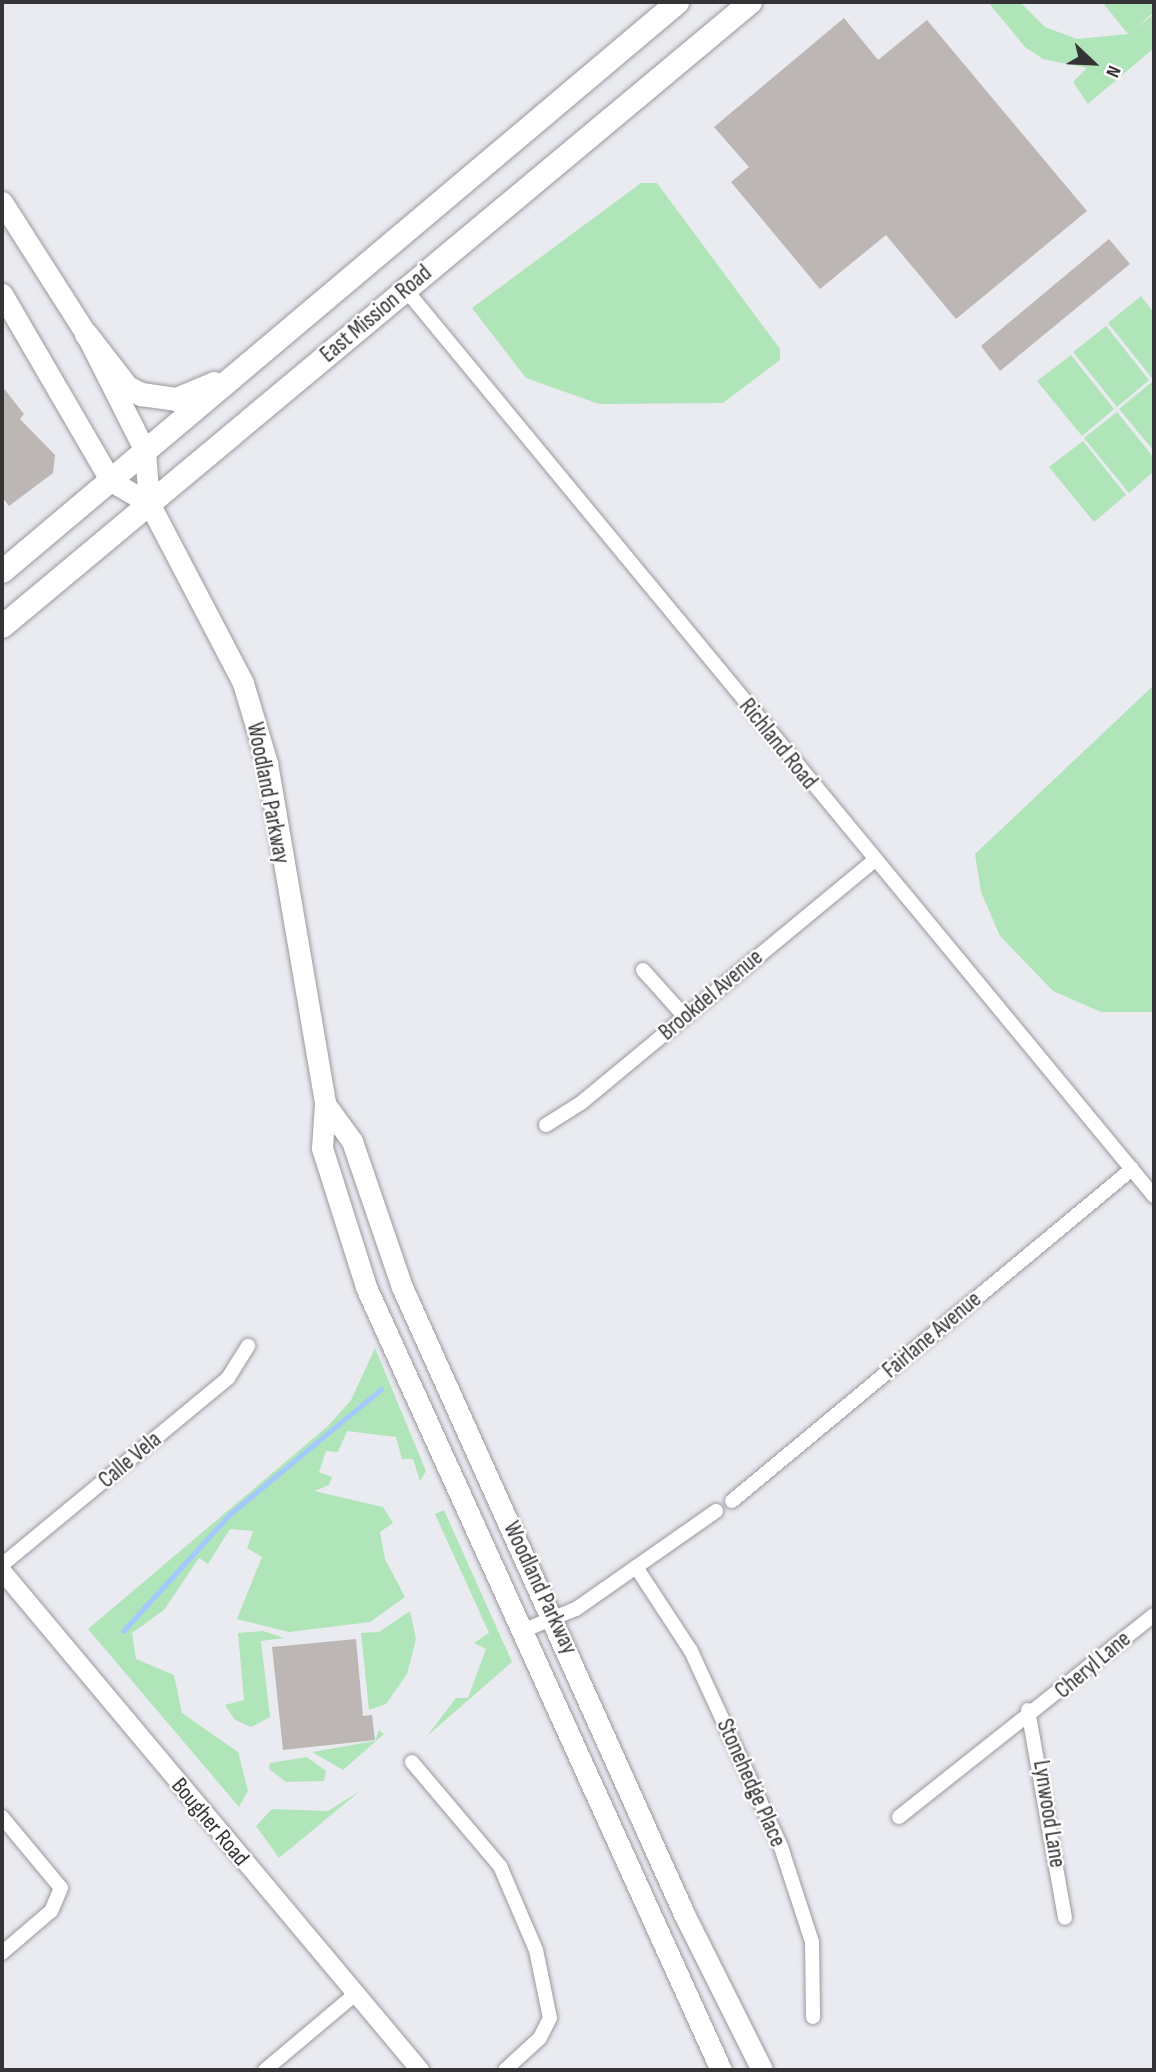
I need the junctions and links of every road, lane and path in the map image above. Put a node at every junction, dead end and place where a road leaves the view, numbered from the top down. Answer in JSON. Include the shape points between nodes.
{"nodes":[{"id":1,"x":677,"y":2,"type":"edge"},
{"id":2,"x":750,"y":2,"type":"edge"},
{"id":3,"x":2,"y":202,"type":"edge"},
{"id":4,"x":406,"y":290,"type":"junction"},
{"id":5,"x":2,"y":294,"type":"edge"},
{"id":6,"x":86,"y":334,"type":"junction"},
{"id":7,"x":254,"y":361,"type":"junction"},
{"id":8,"x":145,"y":451,"type":"junction"},
{"id":9,"x":111,"y":481,"type":"junction"},
{"id":10,"x":149,"y":503,"type":"junction"},
{"id":11,"x":2,"y":571,"type":"edge"},
{"id":12,"x":2,"y":626,"type":"edge"},
{"id":13,"x":874,"y":860,"type":"junction"},
{"id":14,"x":643,"y":970,"type":"dead end"},
{"id":15,"x":685,"y":1017,"type":"junction"},
{"id":16,"x":325,"y":1104,"type":"junction"},
{"id":17,"x":546,"y":1125,"type":"dead end"},
{"id":18,"x":1132,"y":1169,"type":"junction"},
{"id":19,"x":1154,"y":1196,"type":"edge"},
{"id":20,"x":248,"y":1346,"type":"dead end"},
{"id":21,"x":732,"y":1501,"type":"dead end"},
{"id":22,"x":716,"y":1511,"type":"dead end"},
{"id":23,"x":2,"y":1565,"type":"edge"},
{"id":24,"x":636,"y":1567,"type":"junction"},
{"id":25,"x":2,"y":1571,"type":"edge"},
{"id":26,"x":1154,"y":1615,"type":"edge"},
{"id":27,"x":555,"y":1617,"type":"junction"},
{"id":28,"x":522,"y":1631,"type":"junction"},
{"id":29,"x":1028,"y":1710,"type":"junction"},
{"id":30,"x":412,"y":1762,"type":"dead end"},
{"id":31,"x":899,"y":1816,"type":"dead end"},
{"id":32,"x":2,"y":1817,"type":"edge"},
{"id":33,"x":1065,"y":1918,"type":"dead end"},
{"id":34,"x":2,"y":1953,"type":"edge"},
{"id":35,"x":354,"y":1995,"type":"junction"},
{"id":36,"x":813,"y":2017,"type":"dead end"},
{"id":37,"x":265,"y":2070,"type":"edge"},
{"id":38,"x":420,"y":2070,"type":"edge"},
{"id":39,"x":505,"y":2070,"type":"edge"},
{"id":40,"x":721,"y":2070,"type":"edge"},
{"id":41,"x":762,"y":2070,"type":"edge"}],
"edges":[{"from":1,"to":7,"type":"main road","name":"East Mission Road"},
{"from":2,"to":4,"type":"main road","name":"East Mission Road"},
{"from":3,"to":6,"type":"main road","name":"Woodland Parkway"},
{"from":4,"to":10,"type":"main road","name":"East Mission Road"},
{"from":4,"to":13,"type":"street","name":"Richland Road"},
{"from":5,"to":9,"type":"main road"},
{"from":6,"to":7,"type":"main road","via":[[127,387],[158,400],[195,393]]},
{"from":6,"to":8,"type":"main road","name":"Woodland Parkway"},
{"from":7,"to":8,"type":"main road","name":"East Mission Road"},
{"from":8,"to":9,"type":"main road","name":"East Mission Road"},
{"from":8,"to":10,"type":"main road","name":"Woodland Parkway"},
{"from":9,"to":10,"type":"main road"},
{"from":9,"to":11,"type":"main road","name":"East Mission Road"},
{"from":10,"to":12,"type":"main road","name":"East Mission Road"},
{"from":10,"to":16,"type":"main road","name":"Woodland Parkway","via":[[219,629],[267,763]]},
{"from":13,"to":15,"type":"street","name":"Brookdel Avenue"},
{"from":13,"to":18,"type":"street","name":"Richland Road"},
{"from":14,"to":15,"type":"street"},
{"from":15,"to":17,"type":"street","name":"Brookdel Avenue"},
{"from":16,"to":27,"type":"main road","name":"Woodland Parkway","via":[[352,1141],[402,1287]]},
{"from":16,"to":28,"type":"main road","name":"Woodland Parkway","via":[[322,1148],[366,1287]]},
{"from":18,"to":19,"type":"street","name":"Richland Road"},
{"from":18,"to":21,"type":"street","name":"Fairlane Avenue"},
{"from":20,"to":23,"type":"street","name":"Calle Vela","via":[[228,1378]]},
{"from":22,"to":24,"type":"street"},
{"from":24,"to":27,"type":"street"},
{"from":24,"to":36,"type":"street","name":"Stonehedge Place","via":[[691,1651],[781,1847],[812,1942]]},
{"from":25,"to":35,"type":"street","name":"Bougher Road"},
{"from":26,"to":29,"type":"street","name":"Cheryl Lane","via":[[1053,1700]]},
{"from":27,"to":28,"type":"street"},
{"from":27,"to":41,"type":"main road","name":"Woodland Parkway","via":[[684,1914]]},
{"from":28,"to":40,"type":"main road","name":"Woodland Parkway"},
{"from":29,"to":31,"type":"street","name":"Cheryl Lane"},
{"from":29,"to":33,"type":"street","name":"Lynwood Lane"},
{"from":30,"to":39,"type":"street","via":[[500,1866],[536,1950],[550,2018],[540,2038]]},
{"from":32,"to":34,"type":"street","via":[[61,1888],[51,1911]]},
{"from":35,"to":37,"type":"street"},
{"from":35,"to":38,"type":"street","name":"Bougher Road"}]}
